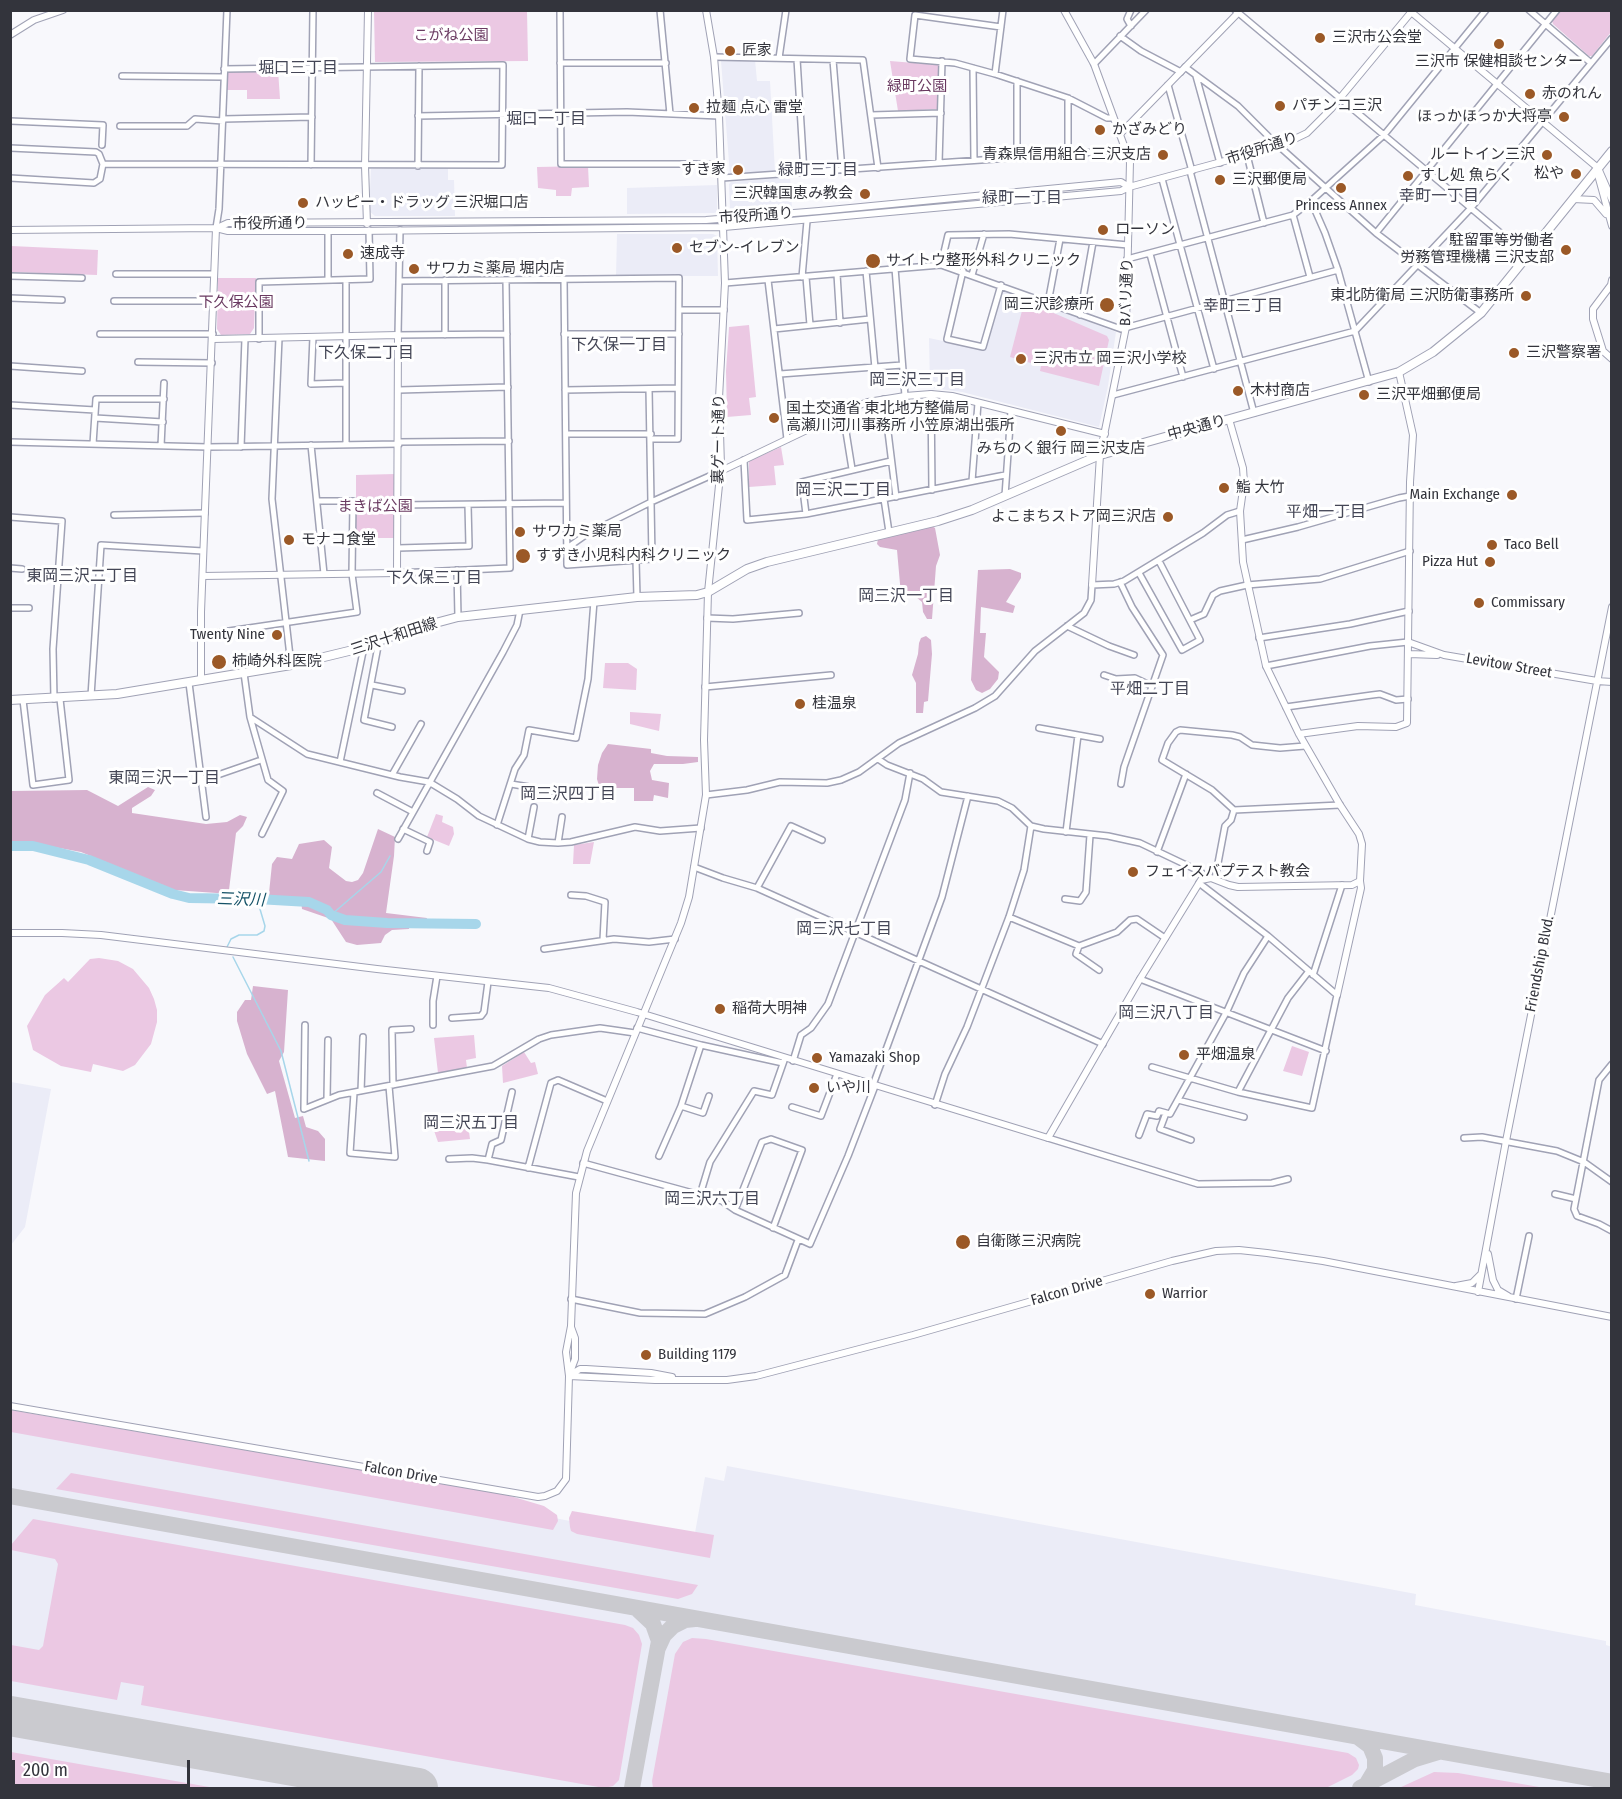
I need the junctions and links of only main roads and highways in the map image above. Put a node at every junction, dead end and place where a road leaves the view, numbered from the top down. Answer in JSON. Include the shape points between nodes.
{"nodes":[{"id":1,"x":1611,"y":151,"type":"edge"},
{"id":2,"x":708,"y":592,"type":"joint"},
{"id":3,"x":10,"y":700,"type":"edge"}],
"edges":[{"from":1,"to":2,"type":"main road","name":"中央通り","via":[[1481,313],[1433,352],[1399,372],[1100,455],[972,510],[767,562]]},
{"from":2,"to":3,"type":"main road","name":"三沢十和田線","via":[[458,617],[291,665],[91,696]]}]}
